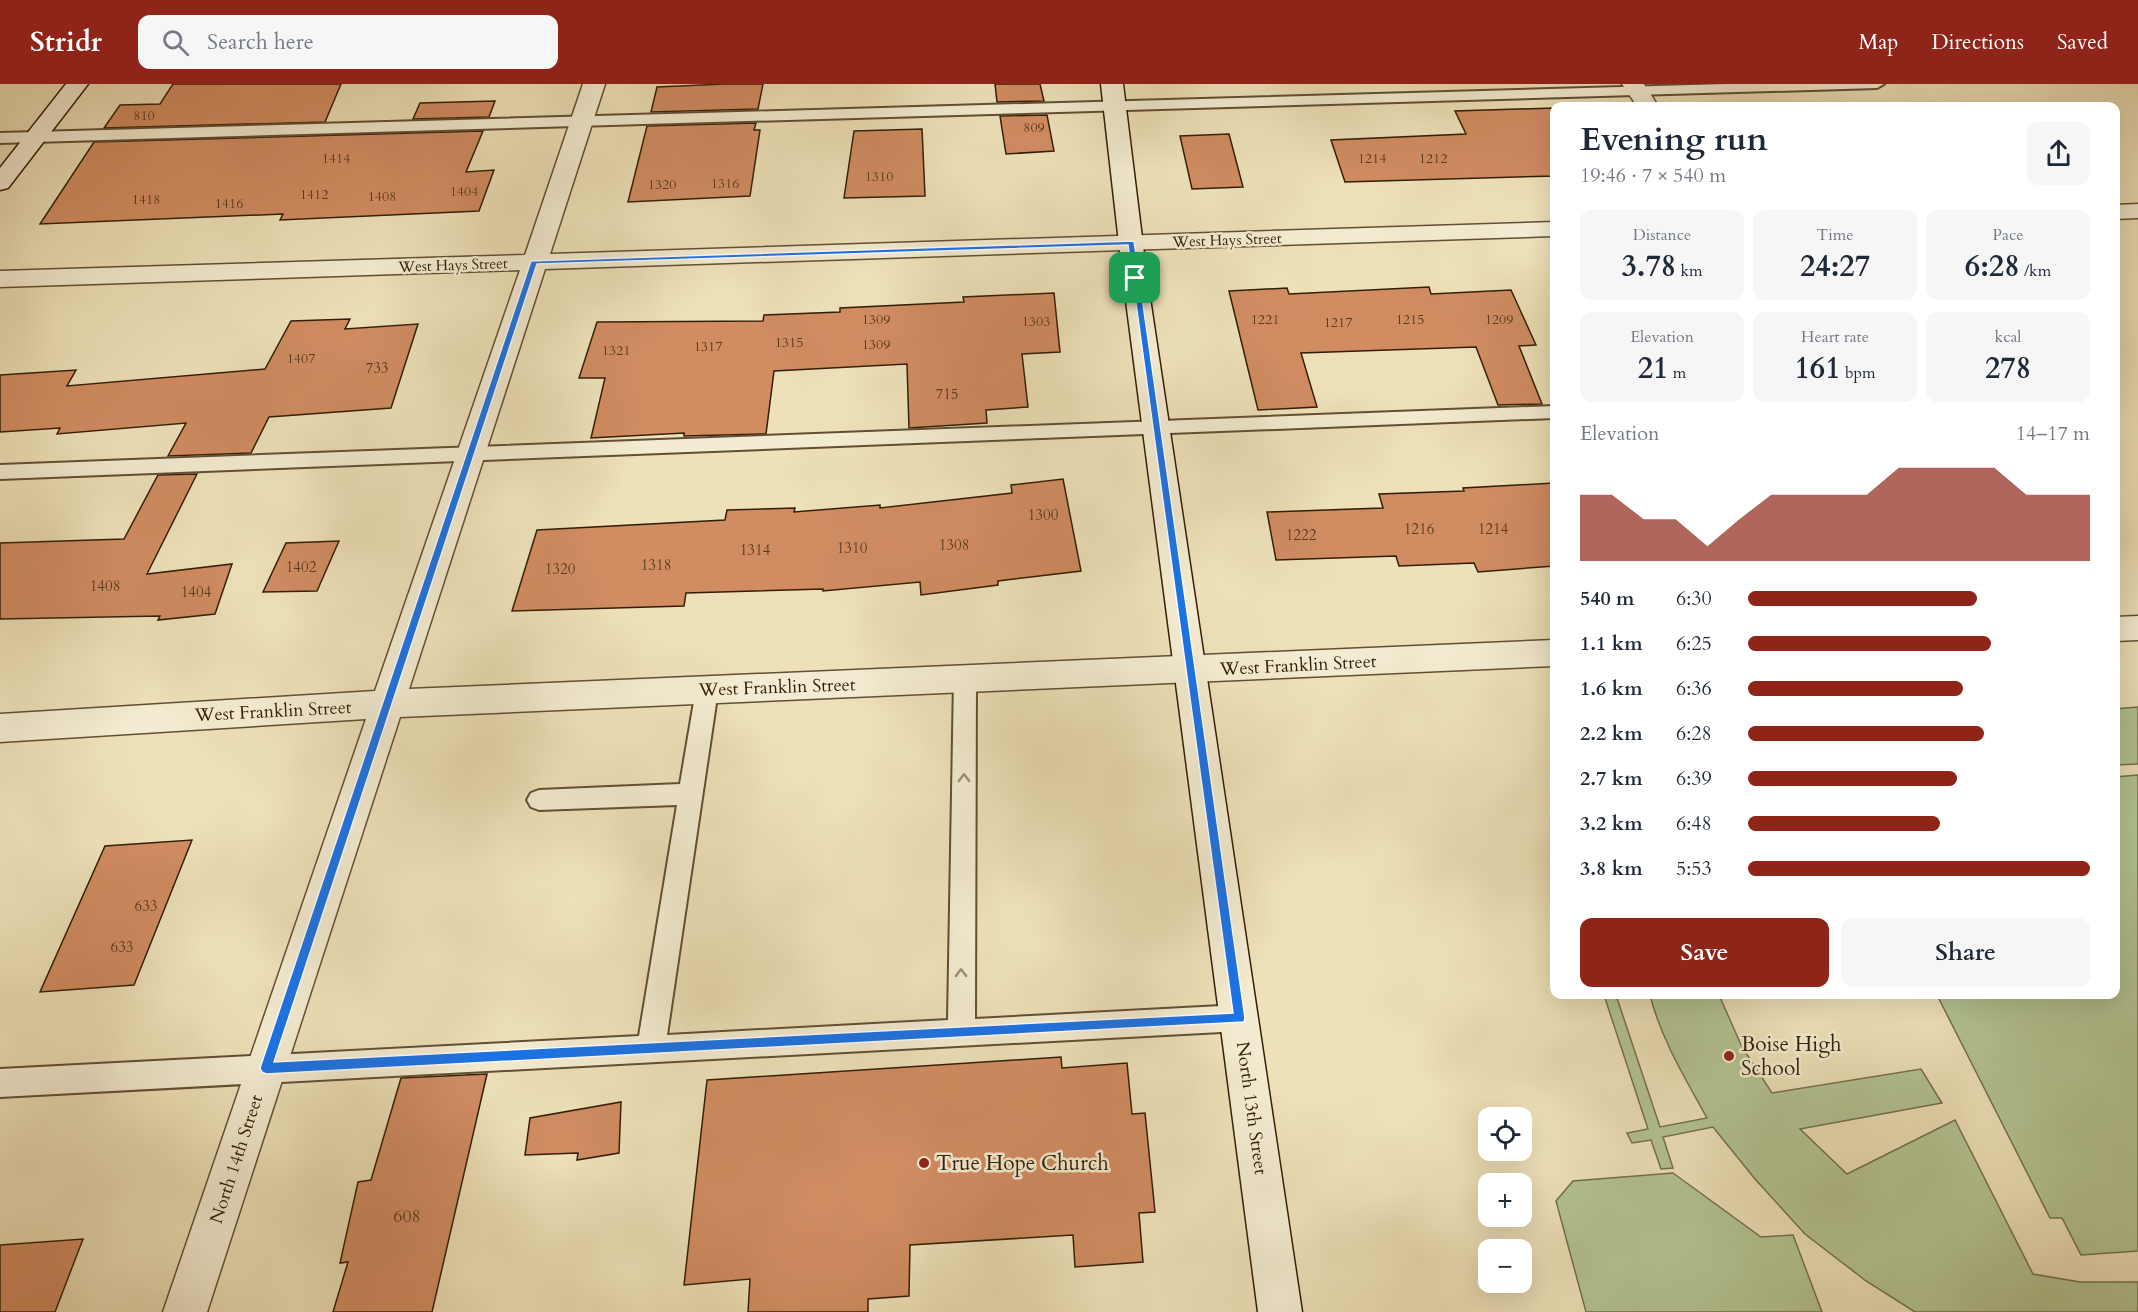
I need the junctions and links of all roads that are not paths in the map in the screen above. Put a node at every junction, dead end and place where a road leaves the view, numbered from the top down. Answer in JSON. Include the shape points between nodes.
{"nodes":[{"id":1,"x":77,"y":84,"type":"edge"},
{"id":2,"x":594,"y":84,"type":"edge"},
{"id":3,"x":1877,"y":84,"type":"edge"},
{"id":4,"x":1639,"y":94,"type":"edge"},
{"id":5,"x":1113,"y":95,"type":"edge"},
{"id":6,"x":581,"y":122,"type":"junction"},
{"id":7,"x":36,"y":137,"type":"junction"},
{"id":8,"x":0,"y":138,"type":"edge"},
{"id":9,"x":0,"y":183,"type":"edge"},
{"id":10,"x":2138,"y":211,"type":"edge"},
{"id":11,"x":2120,"y":212,"type":"edge"},
{"id":12,"x":1550,"y":229,"type":"edge"},
{"id":13,"x":1131,"y":243,"type":"junction"},
{"id":14,"x":534,"y":262,"type":"junction"},
{"id":15,"x":0,"y":279,"type":"edge"},
{"id":16,"x":1550,"y":412,"type":"edge"},
{"id":17,"x":1156,"y":429,"type":"junction"},
{"id":18,"x":471,"y":454,"type":"junction"},
{"id":19,"x":0,"y":472,"type":"edge"},
{"id":20,"x":2138,"y":628,"type":"edge"},
{"id":21,"x":2120,"y":629,"type":"edge"},
{"id":22,"x":1550,"y":653,"type":"edge"},
{"id":23,"x":1192,"y":669,"type":"junction"},
{"id":24,"x":965,"y":679,"type":"junction"},
{"id":25,"x":707,"y":690,"type":"junction"},
{"id":26,"x":387,"y":704,"type":"junction"},
{"id":27,"x":0,"y":728,"type":"edge"},
{"id":28,"x":691,"y":794,"type":"junction"},
{"id":29,"x":539,"y":800,"type":"dead end"},
{"id":30,"x":1240,"y":1018,"type":"junction"},
{"id":31,"x":961,"y":1032,"type":"junction"},
{"id":32,"x":651,"y":1048,"type":"junction"},
{"id":33,"x":266,"y":1068,"type":"junction"},
{"id":34,"x":0,"y":1083,"type":"edge"},
{"id":35,"x":185,"y":1312,"type":"edge"},
{"id":36,"x":1280,"y":1312,"type":"edge"}],
"edges":[{"from":1,"to":7,"type":"street"},
{"from":2,"to":6,"type":"street","name":"North 14th Street"},
{"from":3,"to":4,"type":"lane"},
{"from":4,"to":5,"type":"lane"},
{"from":5,"to":6,"type":"lane"},
{"from":5,"to":13,"type":"street","name":"North 13th Street"},
{"from":6,"to":7,"type":"lane"},
{"from":6,"to":14,"type":"street","name":"North 14th Street"},
{"from":7,"to":8,"type":"lane"},
{"from":7,"to":9,"type":"street"},
{"from":10,"to":11,"type":"street"},
{"from":12,"to":13,"type":"street","name":"West Hays Street"},
{"from":13,"to":14,"type":"street","name":"West Hays Street"},
{"from":13,"to":17,"type":"street","name":"North 13th Street"},
{"from":14,"to":15,"type":"street","name":"West Hays Street"},
{"from":14,"to":18,"type":"street","name":"North 14th Street"},
{"from":16,"to":17,"type":"lane"},
{"from":17,"to":18,"type":"lane"},
{"from":17,"to":23,"type":"street","name":"North 13th Street"},
{"from":18,"to":19,"type":"lane"},
{"from":18,"to":26,"type":"street","name":"North 14th Street"},
{"from":20,"to":21,"type":"street"},
{"from":22,"to":23,"type":"street","name":"West Franklin Street"},
{"from":23,"to":24,"type":"street","name":"West Franklin Street"},
{"from":23,"to":30,"type":"street","name":"North 13th Street"},
{"from":24,"to":25,"type":"street","name":"West Franklin Street"},
{"from":31,"to":24,"type":"lane","one_way":true},
{"from":25,"to":26,"type":"street","name":"West Franklin Street"},
{"from":25,"to":28,"type":"lane"},
{"from":26,"to":27,"type":"street","name":"West Franklin Street"},
{"from":26,"to":33,"type":"street","name":"North 14th Street"},
{"from":28,"to":29,"type":"lane"},
{"from":28,"to":32,"type":"lane"},
{"from":30,"to":31,"type":"lane"},
{"from":30,"to":36,"type":"street","name":"North 13th Street"},
{"from":31,"to":32,"type":"lane"},
{"from":32,"to":33,"type":"lane"},
{"from":33,"to":34,"type":"lane"},
{"from":33,"to":35,"type":"street","name":"North 14th Street"}]}
